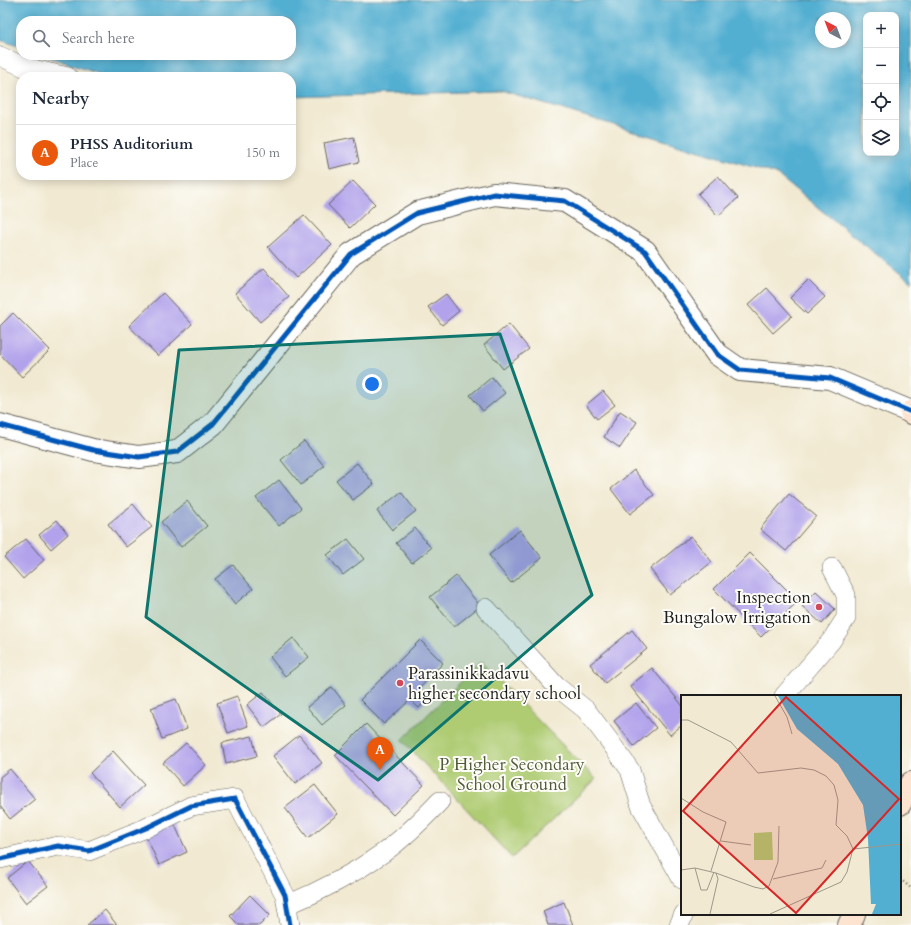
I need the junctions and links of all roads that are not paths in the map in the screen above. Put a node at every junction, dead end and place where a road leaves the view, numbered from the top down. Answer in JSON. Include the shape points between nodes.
{"nodes":[{"id":1,"x":0,"y":56,"type":"edge"},
{"id":2,"x":44,"y":72,"type":"edge"},
{"id":3,"x":911,"y":412,"type":"edge"},
{"id":4,"x":0,"y":425,"type":"edge"},
{"id":5,"x":832,"y":568,"type":"dead end"},
{"id":6,"x":486,"y":608,"type":"dead end"},
{"id":7,"x":785,"y":695,"type":"edge"},
{"id":8,"x":911,"y":783,"type":"edge"},
{"id":9,"x":440,"y":801,"type":"dead end"},
{"id":10,"x":901,"y":802,"type":"edge"},
{"id":11,"x":0,"y":860,"type":"edge"},
{"id":12,"x":679,"y":865,"type":"edge"},
{"id":13,"x":287,"y":905,"type":"junction"},
{"id":14,"x":684,"y":915,"type":"edge"},
{"id":15,"x":854,"y":915,"type":"edge"},
{"id":16,"x":290,"y":925,"type":"edge"},
{"id":17,"x":679,"y":925,"type":"edge"},
{"id":18,"x":849,"y":925,"type":"edge"}],
"edges":[{"from":1,"to":2,"type":"street","via":[[24,68]]},
{"from":3,"to":4,"type":"street","via":[[830,378],[740,370],[718,354],[646,251],[565,201],[494,194],[417,213],[351,254],[213,424],[177,452],[139,457],[93,450]]},
{"from":5,"to":7,"type":"street","via":[[846,595],[846,618],[831,641]]},
{"from":6,"to":12,"type":"street","via":[[556,686],[586,710],[608,739],[630,770],[641,806]]},
{"from":8,"to":10,"type":"main road"},
{"from":9,"to":13,"type":"street","via":[[384,853],[320,892]]},
{"from":11,"to":13,"type":"street","via":[[58,846],[89,851],[191,806],[235,799],[285,895]]},
{"from":13,"to":16,"type":"street"},
{"from":14,"to":17,"type":"street"},
{"from":15,"to":18,"type":"main road"}]}
